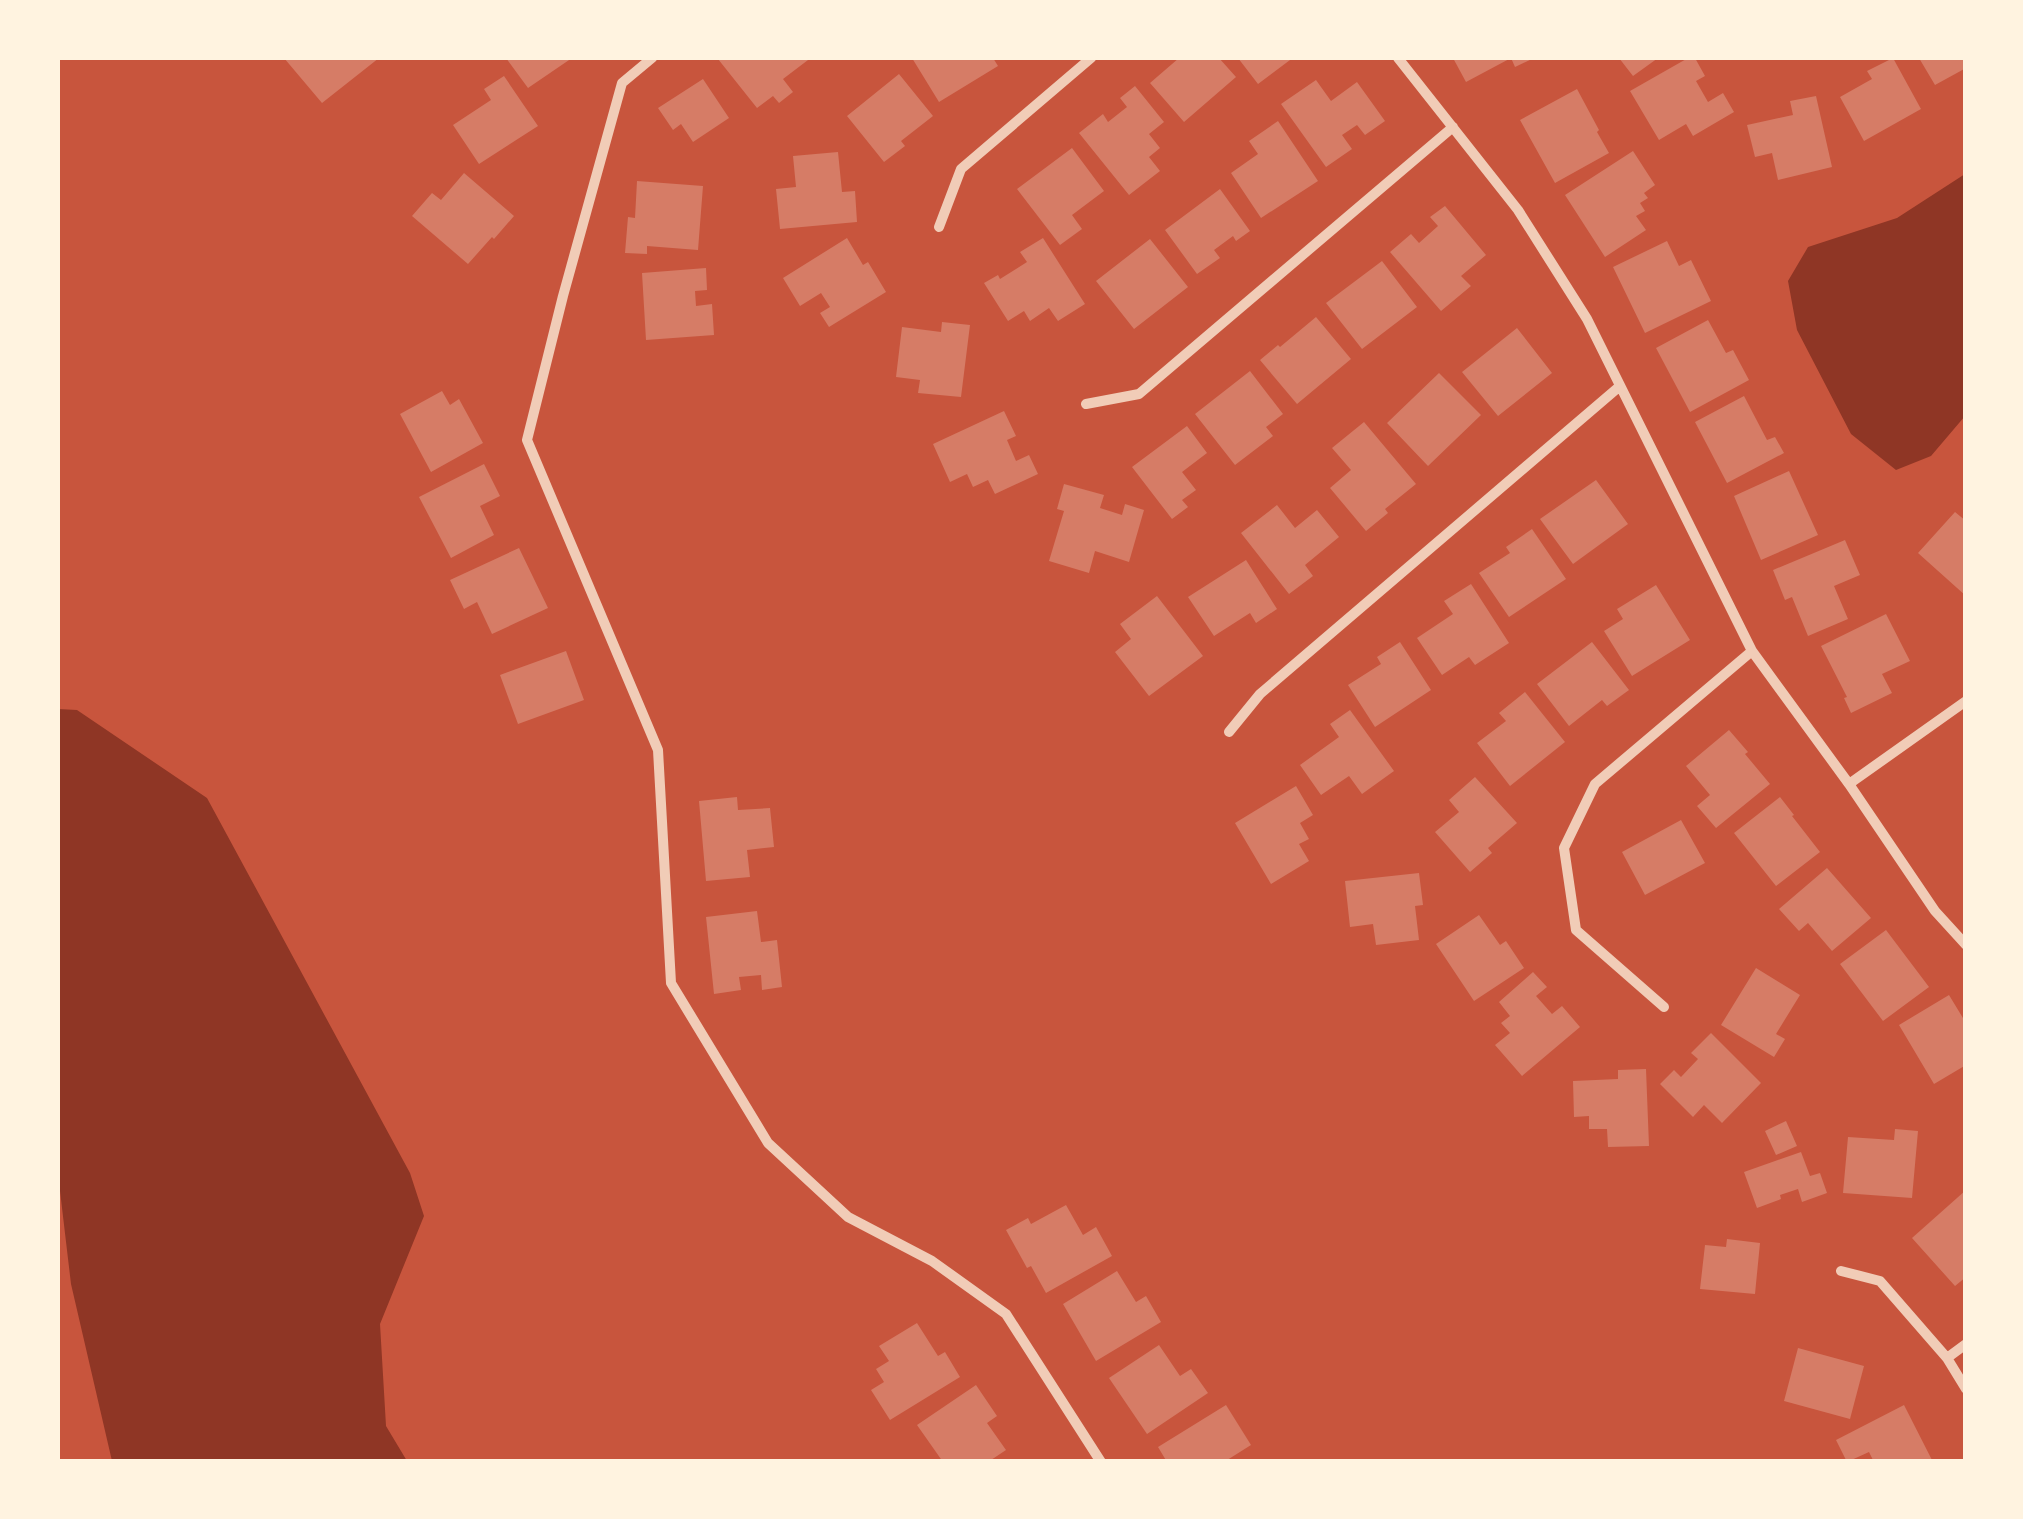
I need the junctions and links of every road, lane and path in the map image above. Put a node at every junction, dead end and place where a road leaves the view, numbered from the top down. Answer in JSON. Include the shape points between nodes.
{"nodes":[{"id":1,"x":652,"y":58,"type":"edge"},
{"id":2,"x":1091,"y":58,"type":"edge"},
{"id":3,"x":1398,"y":58,"type":"edge"},
{"id":4,"x":1453,"y":127,"type":"junction"},
{"id":5,"x":939,"y":227,"type":"dead end"},
{"id":6,"x":1620,"y":386,"type":"junction"},
{"id":7,"x":1086,"y":404,"type":"dead end"},
{"id":8,"x":1752,"y":651,"type":"junction"},
{"id":9,"x":1966,"y":701,"type":"edge"},
{"id":10,"x":1229,"y":732,"type":"dead end"},
{"id":11,"x":1849,"y":784,"type":"junction"},
{"id":12,"x":1966,"y":945,"type":"edge"},
{"id":13,"x":1664,"y":1007,"type":"dead end"},
{"id":14,"x":1841,"y":1272,"type":"dead end"},
{"id":15,"x":1966,"y":1344,"type":"edge"},
{"id":16,"x":1947,"y":1358,"type":"junction"},
{"id":17,"x":1966,"y":1389,"type":"edge"},
{"id":18,"x":1101,"y":1462,"type":"edge"}],
"edges":[{"from":1,"to":18,"type":"street","via":[[622,83],[527,440],[658,750],[671,983],[768,1142],[848,1217],[932,1261],[1006,1314]]},
{"from":2,"to":5,"type":"street","via":[[962,169]]},
{"from":3,"to":4,"type":"street"},
{"from":4,"to":6,"type":"street","via":[[1518,210],[1588,319]]},
{"from":4,"to":7,"type":"street","via":[[1139,394]]},
{"from":6,"to":8,"type":"street"},
{"from":6,"to":10,"type":"street","via":[[1260,694]]},
{"from":8,"to":11,"type":"street"},
{"from":8,"to":13,"type":"street","via":[[1595,784],[1564,848],[1576,930]]},
{"from":9,"to":11,"type":"street"},
{"from":11,"to":12,"type":"street","via":[[1935,911]]},
{"from":14,"to":16,"type":"street","via":[[1880,1282]]},
{"from":15,"to":16,"type":"street"},
{"from":16,"to":17,"type":"street"}]}
